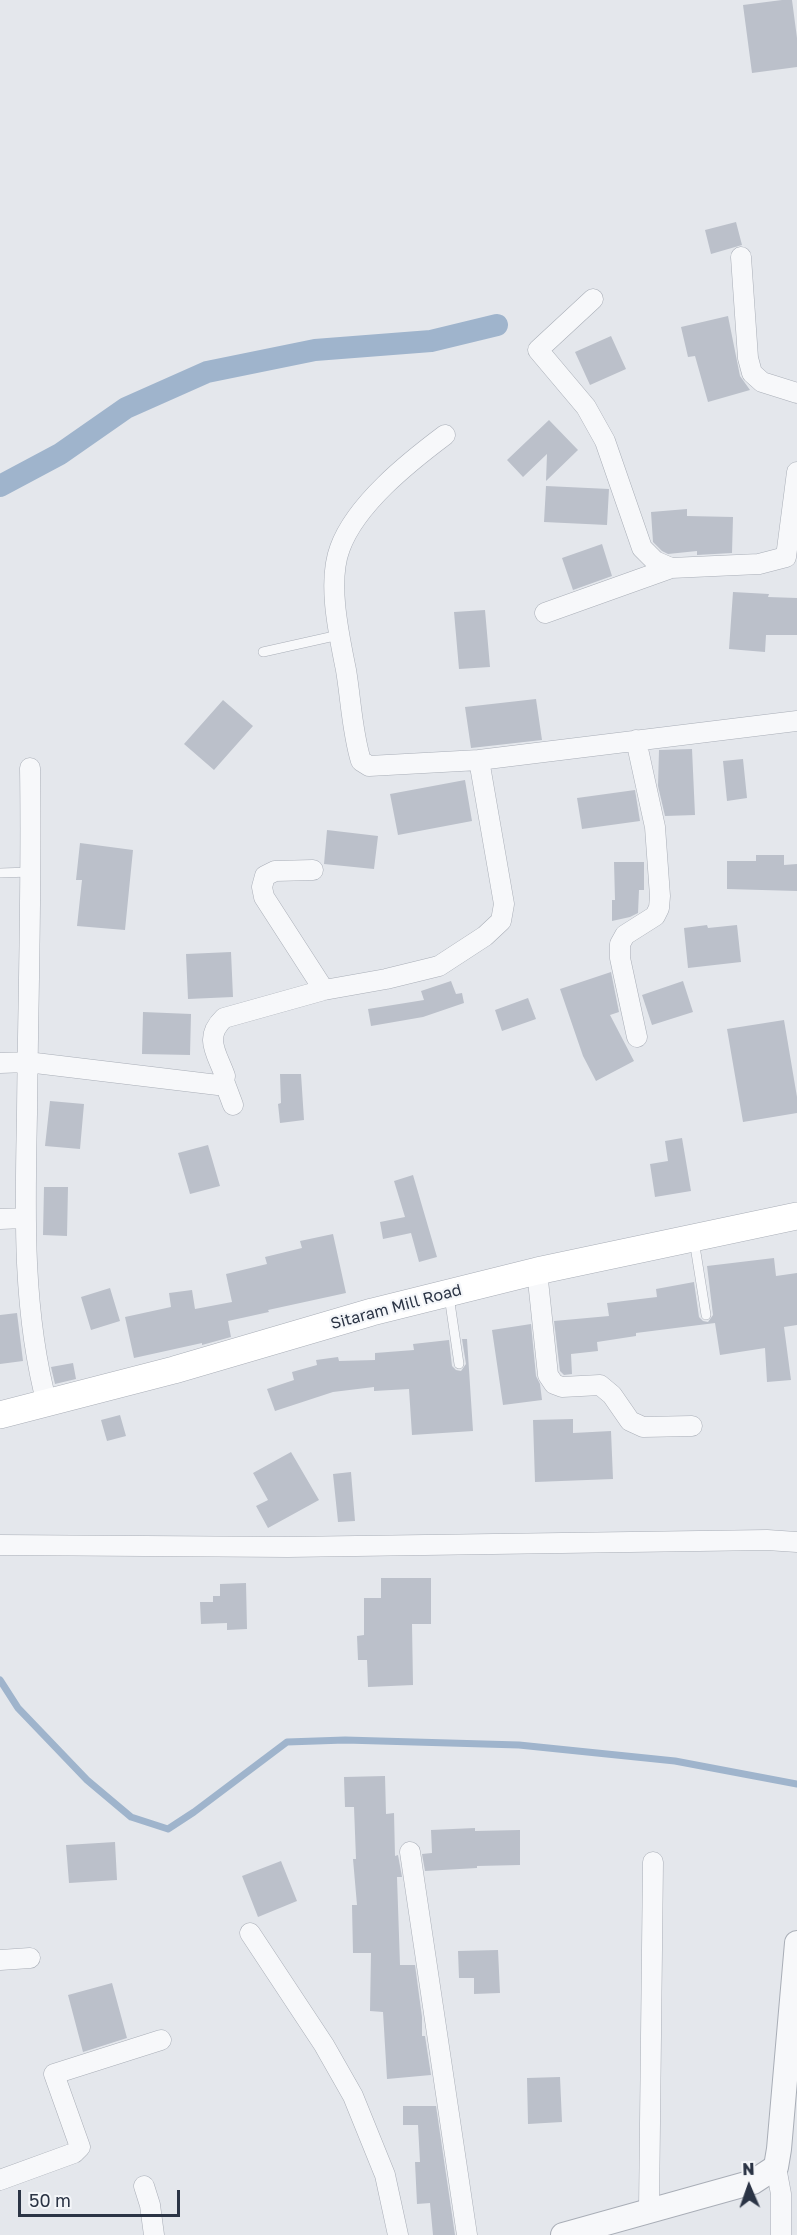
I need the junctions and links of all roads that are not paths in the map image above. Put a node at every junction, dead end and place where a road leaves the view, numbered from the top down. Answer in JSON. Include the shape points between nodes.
{"nodes":[{"id":1,"x":741,"y":257,"type":"dead end"},
{"id":2,"x":594,"y":299,"type":"dead end"},
{"id":3,"x":797,"y":393,"type":"edge"},
{"id":4,"x":445,"y":435,"type":"dead end"},
{"id":5,"x":797,"y":472,"type":"edge"},
{"id":6,"x":791,"y":557,"type":"edge"},
{"id":7,"x":671,"y":568,"type":"junction"},
{"id":8,"x":545,"y":613,"type":"dead end"},
{"id":9,"x":339,"y":635,"type":"junction"},
{"id":10,"x":263,"y":652,"type":"dead end"},
{"id":11,"x":797,"y":721,"type":"edge"},
{"id":12,"x":636,"y":740,"type":"junction"},
{"id":13,"x":479,"y":760,"type":"junction"},
{"id":14,"x":30,"y":768,"type":"dead end"},
{"id":15,"x":313,"y":870,"type":"dead end"},
{"id":16,"x":32,"y":872,"type":"junction"},
{"id":17,"x":0,"y":873,"type":"edge"},
{"id":18,"x":324,"y":990,"type":"junction"},
{"id":19,"x":637,"y":1037,"type":"dead end"},
{"id":20,"x":27,"y":1062,"type":"junction"},
{"id":21,"x":0,"y":1063,"type":"edge"},
{"id":22,"x":224,"y":1082,"type":"junction"},
{"id":23,"x":233,"y":1105,"type":"dead end"},
{"id":24,"x":797,"y":1216,"type":"edge"},
{"id":25,"x":25,"y":1218,"type":"junction"},
{"id":26,"x":0,"y":1220,"type":"edge"},
{"id":27,"x":693,"y":1238,"type":"junction"},
{"id":28,"x":537,"y":1271,"type":"junction"},
{"id":29,"x":448,"y":1293,"type":"junction"},
{"id":30,"x":706,"y":1315,"type":"dead end"},
{"id":31,"x":459,"y":1364,"type":"dead end"},
{"id":32,"x":47,"y":1404,"type":"junction"},
{"id":33,"x":0,"y":1416,"type":"edge"},
{"id":34,"x":692,"y":1426,"type":"dead end"},
{"id":35,"x":797,"y":1542,"type":"edge"},
{"id":36,"x":0,"y":1545,"type":"edge"},
{"id":37,"x":410,"y":1852,"type":"dead end"},
{"id":38,"x":653,"y":1862,"type":"dead end"},
{"id":39,"x":250,"y":1933,"type":"dead end"},
{"id":40,"x":797,"y":1943,"type":"edge"},
{"id":41,"x":30,"y":1958,"type":"dead end"},
{"id":42,"x":0,"y":1960,"type":"edge"},
{"id":43,"x":161,"y":2040,"type":"dead end"},
{"id":44,"x":792,"y":2074,"type":"edge"},
{"id":45,"x":776,"y":2167,"type":"junction"},
{"id":46,"x":0,"y":2180,"type":"edge"},
{"id":47,"x":144,"y":2187,"type":"dead end"},
{"id":48,"x":649,"y":2210,"type":"junction"},
{"id":49,"x":154,"y":2235,"type":"edge"},
{"id":50,"x":398,"y":2235,"type":"edge"},
{"id":51,"x":467,"y":2235,"type":"edge"},
{"id":52,"x":563,"y":2235,"type":"edge"},
{"id":53,"x":781,"y":2235,"type":"edge"}],
"edges":[{"from":1,"to":3,"type":"street","via":[[752,373],[762,382]]},
{"from":2,"to":7,"type":"street","via":[[538,350],[586,407],[605,441],[642,548],[655,561]]},
{"from":4,"to":9,"type":"street","via":[[412,460],[358,513],[339,548],[334,580]]},
{"from":5,"to":6,"type":"street"},
{"from":6,"to":7,"type":"street","via":[[759,564]]},
{"from":7,"to":8,"type":"street"},
{"from":9,"to":10,"type":"lane"},
{"from":9,"to":13,"type":"street","via":[[361,761],[369,766]]},
{"from":11,"to":12,"type":"street"},
{"from":12,"to":13,"type":"street"},
{"from":12,"to":19,"type":"street","via":[[655,827],[660,896],[655,916],[625,935],[620,944]]},
{"from":13,"to":18,"type":"street","via":[[504,904],[501,921],[439,966]]},
{"from":14,"to":16,"type":"street"},
{"from":15,"to":18,"type":"street","via":[[275,871],[265,876],[262,887],[264,897]]},
{"from":16,"to":17,"type":"lane"},
{"from":16,"to":20,"type":"street"},
{"from":18,"to":22,"type":"street","via":[[224,1018],[214,1027],[211,1039]]},
{"from":20,"to":21,"type":"street"},
{"from":20,"to":22,"type":"street","via":[[218,1085]]},
{"from":20,"to":25,"type":"street"},
{"from":22,"to":23,"type":"street"},
{"from":24,"to":27,"type":"main road","name":"Sitaram Mill Road"},
{"from":25,"to":26,"type":"street"},
{"from":25,"to":32,"type":"street","via":[[32,1329]]},
{"from":27,"to":28,"type":"main road","name":"Sitaram Mill Road"},
{"from":27,"to":30,"type":"lane"},
{"from":28,"to":29,"type":"main road","name":"Sitaram Mill Road"},
{"from":28,"to":34,"type":"street","via":[[548,1375],[554,1384],[600,1385],[630,1421],[643,1427]]},
{"from":29,"to":31,"type":"lane"},
{"from":29,"to":32,"type":"main road","name":"Sitaram Mill Road"},
{"from":32,"to":33,"type":"main road","name":"Sitaram Mill Road"},
{"from":35,"to":36,"type":"street","via":[[288,1547]]},
{"from":37,"to":51,"type":"street"},
{"from":38,"to":48,"type":"street"},
{"from":39,"to":50,"type":"street","via":[[353,2096],[385,2175]]},
{"from":40,"to":44,"type":"street"},
{"from":41,"to":42,"type":"street"},
{"from":43,"to":46,"type":"street","via":[[54,2074],[80,2147],[75,2153]]},
{"from":44,"to":45,"type":"street"},
{"from":45,"to":48,"type":"street","via":[[753,2182]]},
{"from":45,"to":53,"type":"street","via":[[781,2194]]},
{"from":47,"to":49,"type":"street"},
{"from":48,"to":52,"type":"street"}]}
